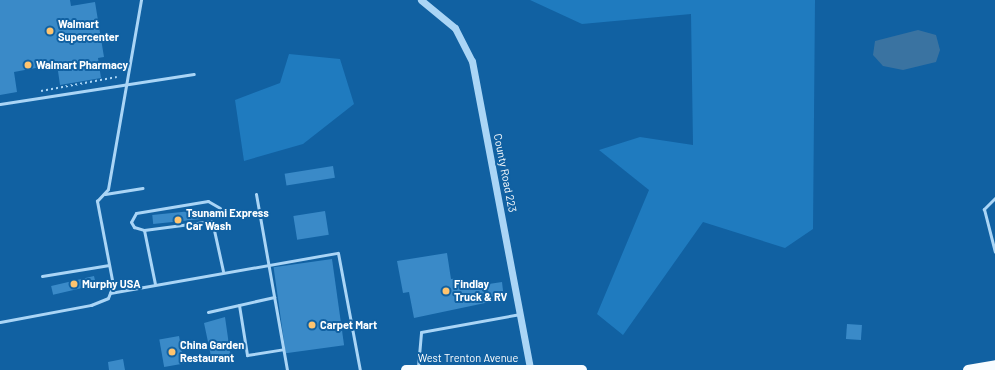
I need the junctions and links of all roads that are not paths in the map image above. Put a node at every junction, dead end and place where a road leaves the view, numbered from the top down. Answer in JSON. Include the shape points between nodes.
{"nodes":[{"id":1,"x":141,"y":0,"type":"edge"},
{"id":2,"x":421,"y":0,"type":"edge"},
{"id":3,"x":194,"y":74,"type":"dead end"},
{"id":4,"x":126,"y":84,"type":"junction"},
{"id":5,"x":0,"y":104,"type":"edge"},
{"id":6,"x":143,"y":188,"type":"dead end"},
{"id":7,"x":104,"y":194,"type":"junction"},
{"id":8,"x":256,"y":194,"type":"dead end"},
{"id":9,"x":995,"y":198,"type":"edge"},
{"id":10,"x":220,"y":208,"type":"dead end"},
{"id":11,"x":144,"y":230,"type":"junction"},
{"id":12,"x":995,"y":252,"type":"edge"},
{"id":13,"x":268,"y":263,"type":"junction"},
{"id":14,"x":109,"y":265,"type":"junction"},
{"id":15,"x":223,"y":271,"type":"junction"},
{"id":16,"x":42,"y":276,"type":"dead end"},
{"id":17,"x":155,"y":284,"type":"junction"},
{"id":18,"x":110,"y":293,"type":"junction"},
{"id":19,"x":274,"y":298,"type":"junction"},
{"id":20,"x":239,"y":305,"type":"junction"},
{"id":21,"x":208,"y":312,"type":"dead end"},
{"id":22,"x":520,"y":314,"type":"junction"},
{"id":23,"x":0,"y":322,"type":"edge"},
{"id":24,"x":283,"y":349,"type":"junction"},
{"id":25,"x":995,"y":365,"type":"edge"},
{"id":26,"x":530,"y":369,"type":"edge"},
{"id":27,"x":287,"y":370,"type":"edge"},
{"id":28,"x":360,"y":370,"type":"edge"},
{"id":29,"x":406,"y":370,"type":"edge"},
{"id":30,"x":418,"y":370,"type":"edge"},
{"id":31,"x":582,"y":370,"type":"edge"},
{"id":32,"x":968,"y":370,"type":"edge"}],
"edges":[{"from":1,"to":4,"type":"lane"},
{"from":2,"to":22,"type":"street","name":"County Road 223","via":[[455,28],[472,61]]},
{"from":3,"to":4,"type":"lane"},
{"from":4,"to":5,"type":"lane"},
{"from":4,"to":7,"type":"lane","via":[[108,189]]},
{"from":6,"to":7,"type":"lane"},
{"from":7,"to":14,"type":"lane","via":[[97,202]]},
{"from":8,"to":13,"type":"lane"},
{"from":9,"to":12,"type":"lane","via":[[984,209]]},
{"from":10,"to":11,"type":"lane","via":[[208,201],[132,215],[134,227]]},
{"from":11,"to":15,"type":"lane","via":[[212,221]]},
{"from":11,"to":17,"type":"lane"},
{"from":13,"to":15,"type":"lane"},
{"from":13,"to":19,"type":"lane"},
{"from":13,"to":28,"type":"lane","via":[[338,253]]},
{"from":14,"to":16,"type":"lane"},
{"from":14,"to":18,"type":"lane","via":[[113,285]]},
{"from":15,"to":17,"type":"lane"},
{"from":17,"to":18,"type":"lane"},
{"from":18,"to":23,"type":"lane","via":[[108,298],[91,306]]},
{"from":19,"to":20,"type":"lane"},
{"from":19,"to":24,"type":"lane"},
{"from":20,"to":21,"type":"lane"},
{"from":20,"to":24,"type":"lane","via":[[247,355]]},
{"from":22,"to":26,"type":"street","name":"County Road 223"},
{"from":22,"to":30,"type":"lane","via":[[421,332]]},
{"from":24,"to":27,"type":"lane"},
{"from":25,"to":32,"type":"main road"},
{"from":26,"to":30,"type":"main road","name":"West Trenton Avenue"},
{"from":26,"to":31,"type":"main road","name":"West Trenton Avenue"},
{"from":29,"to":30,"type":"main road","name":"West Trenton Avenue"}]}
